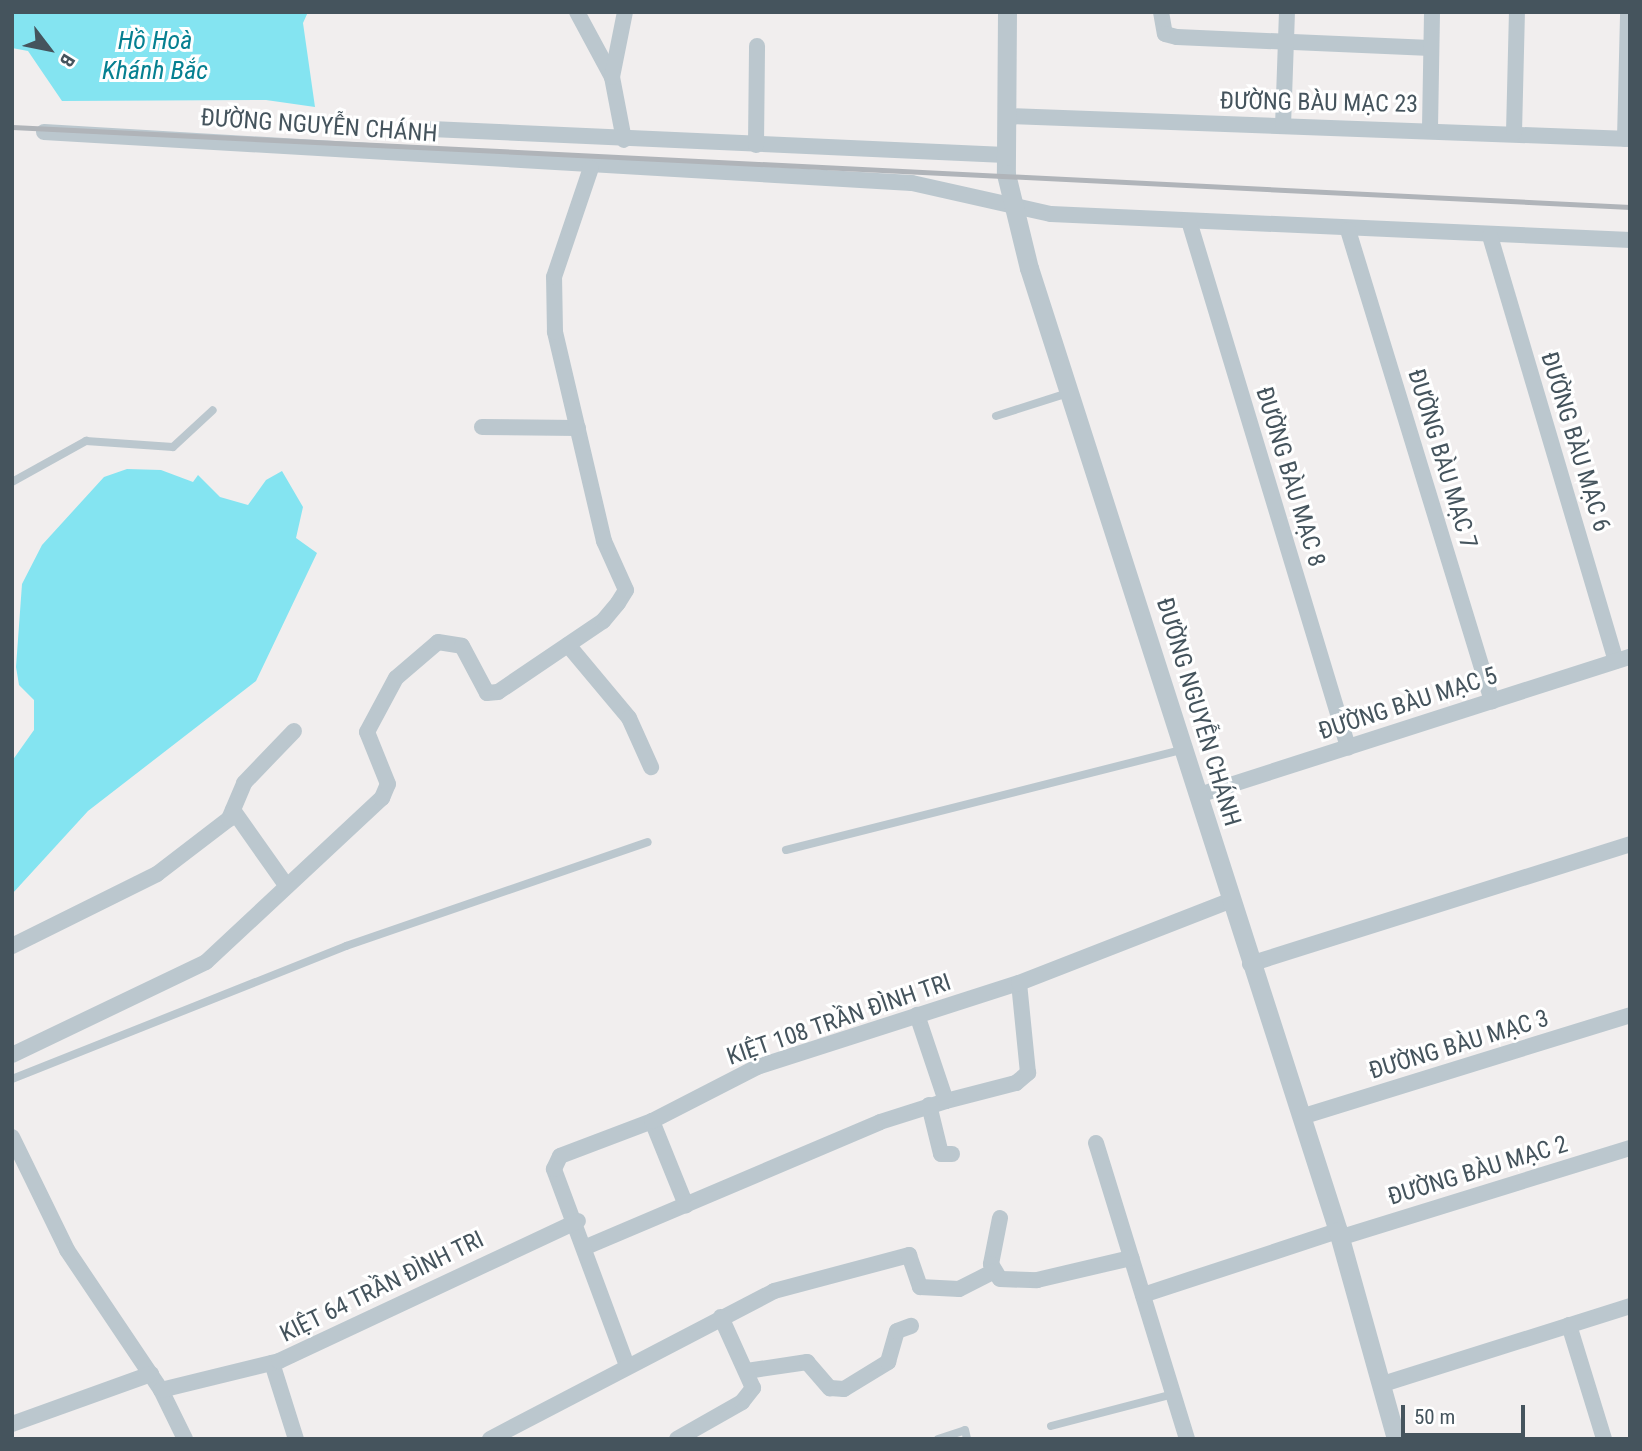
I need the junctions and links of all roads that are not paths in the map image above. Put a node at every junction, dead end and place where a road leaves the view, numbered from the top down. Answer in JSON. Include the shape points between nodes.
{"nodes":[{"id":1,"x":576,"y":12,"type":"edge"},
{"id":2,"x":625,"y":12,"type":"edge"},
{"id":3,"x":1007,"y":12,"type":"edge"},
{"id":4,"x":1161,"y":12,"type":"edge"},
{"id":5,"x":1287,"y":12,"type":"edge"},
{"id":6,"x":1432,"y":12,"type":"edge"},
{"id":7,"x":1517,"y":12,"type":"edge"},
{"id":8,"x":1628,"y":12,"type":"edge"},
{"id":9,"x":1286,"y":42,"type":"junction"},
{"id":10,"x":757,"y":46,"type":"dead end"},
{"id":11,"x":1431,"y":48,"type":"junction"},
{"id":12,"x":612,"y":77,"type":"junction"},
{"id":13,"x":1006,"y":116,"type":"junction"},
{"id":14,"x":1283,"y":126,"type":"junction"},
{"id":15,"x":1430,"y":128,"type":"junction"},
{"id":16,"x":431,"y":130,"type":"dead end"},
{"id":17,"x":44,"y":132,"type":"dead end"},
{"id":18,"x":1514,"y":133,"type":"junction"},
{"id":19,"x":1627,"y":139,"type":"edge"},
{"id":20,"x":624,"y":140,"type":"junction"},
{"id":21,"x":755,"y":145,"type":"junction"},
{"id":22,"x":1005,"y":155,"type":"junction"},
{"id":23,"x":591,"y":168,"type":"junction"},
{"id":24,"x":1016,"y":207,"type":"junction"},
{"id":25,"x":1189,"y":221,"type":"junction"},
{"id":26,"x":1348,"y":230,"type":"junction"},
{"id":27,"x":1490,"y":236,"type":"junction"},
{"id":28,"x":1630,"y":240,"type":"edge"},
{"id":29,"x":1070,"y":392,"type":"junction"},
{"id":30,"x":213,"y":410,"type":"dead end"},
{"id":31,"x":996,"y":416,"type":"dead end"},
{"id":32,"x":482,"y":427,"type":"dead end"},
{"id":33,"x":578,"y":428,"type":"junction"},
{"id":34,"x":12,"y":482,"type":"edge"},
{"id":35,"x":568,"y":645,"type":"junction"},
{"id":36,"x":1623,"y":659,"type":"edge"},
{"id":37,"x":1492,"y":701,"type":"junction"},
{"id":38,"x":294,"y":731,"type":"dead end"},
{"id":39,"x":1348,"y":747,"type":"junction"},
{"id":40,"x":1185,"y":749,"type":"junction"},
{"id":41,"x":651,"y":766,"type":"dead end"},
{"id":42,"x":1199,"y":795,"type":"junction"},
{"id":43,"x":233,"y":810,"type":"junction"},
{"id":44,"x":648,"y":842,"type":"dead end"},
{"id":45,"x":1630,"y":844,"type":"edge"},
{"id":46,"x":786,"y":850,"type":"dead end"},
{"id":47,"x":286,"y":886,"type":"junction"},
{"id":48,"x":1228,"y":901,"type":"junction"},
{"id":49,"x":12,"y":946,"type":"edge"},
{"id":50,"x":1250,"y":964,"type":"junction"},
{"id":51,"x":1019,"y":983,"type":"junction"},
{"id":52,"x":917,"y":1015,"type":"junction"},
{"id":53,"x":1630,"y":1015,"type":"edge"},
{"id":54,"x":12,"y":1055,"type":"edge"},
{"id":55,"x":12,"y":1079,"type":"edge"},
{"id":56,"x":946,"y":1101,"type":"junction"},
{"id":57,"x":929,"y":1105,"type":"junction"},
{"id":58,"x":1301,"y":1117,"type":"junction"},
{"id":59,"x":652,"y":1121,"type":"junction"},
{"id":60,"x":12,"y":1138,"type":"edge"},
{"id":61,"x":1096,"y":1143,"type":"dead end"},
{"id":62,"x":1630,"y":1148,"type":"edge"},
{"id":63,"x":952,"y":1154,"type":"dead end"},
{"id":64,"x":686,"y":1205,"type":"junction"},
{"id":65,"x":1000,"y":1218,"type":"dead end"},
{"id":66,"x":578,"y":1221,"type":"junction"},
{"id":67,"x":1338,"y":1235,"type":"junction"},
{"id":68,"x":586,"y":1247,"type":"junction"},
{"id":69,"x":1131,"y":1258,"type":"junction"},
{"id":70,"x":993,"y":1272,"type":"junction"},
{"id":71,"x":1143,"y":1295,"type":"junction"},
{"id":72,"x":1630,"y":1306,"type":"edge"},
{"id":73,"x":721,"y":1317,"type":"junction"},
{"id":74,"x":1569,"y":1325,"type":"junction"},
{"id":75,"x":911,"y":1326,"type":"dead end"},
{"id":76,"x":272,"y":1363,"type":"junction"},
{"id":77,"x":626,"y":1363,"type":"junction"},
{"id":78,"x":747,"y":1371,"type":"junction"},
{"id":79,"x":151,"y":1374,"type":"junction"},
{"id":80,"x":1383,"y":1384,"type":"junction"},
{"id":81,"x":161,"y":1390,"type":"junction"},
{"id":82,"x":1173,"y":1394,"type":"junction"},
{"id":83,"x":12,"y":1424,"type":"edge"},
{"id":84,"x":1051,"y":1426,"type":"dead end"},
{"id":85,"x":185,"y":1439,"type":"edge"},
{"id":86,"x":296,"y":1439,"type":"edge"},
{"id":87,"x":490,"y":1439,"type":"edge"},
{"id":88,"x":677,"y":1439,"type":"edge"},
{"id":89,"x":938,"y":1439,"type":"edge"},
{"id":90,"x":967,"y":1439,"type":"edge"},
{"id":91,"x":1187,"y":1439,"type":"edge"},
{"id":92,"x":1396,"y":1439,"type":"edge"},
{"id":93,"x":1604,"y":1439,"type":"edge"}],
"edges":[{"from":1,"to":12,"type":"street"},
{"from":2,"to":12,"type":"street"},
{"from":3,"to":13,"type":"street","name":"ĐƯỜNG NGUYỄN CHÁNH"},
{"from":4,"to":9,"type":"street","via":[[1165,34]]},
{"from":5,"to":9,"type":"street"},
{"from":6,"to":11,"type":"street"},
{"from":7,"to":18,"type":"street"},
{"from":8,"to":19,"type":"street"},
{"from":9,"to":11,"type":"street"},
{"from":9,"to":14,"type":"street"},
{"from":10,"to":21,"type":"street"},
{"from":11,"to":15,"type":"street"},
{"from":12,"to":20,"type":"street"},
{"from":13,"to":14,"type":"street","name":"ĐƯỜNG BÀU MẠC 23"},
{"from":13,"to":22,"type":"street","name":"ĐƯỜNG NGUYỄN CHÁNH"},
{"from":14,"to":15,"type":"street","name":"ĐƯỜNG BÀU MẠC 23"},
{"from":15,"to":18,"type":"street","name":"ĐƯỜNG BÀU MẠC 23"},
{"from":16,"to":20,"type":"street","name":"ĐƯỜNG NGUYỄN CHÁNH"},
{"from":17,"to":23,"type":"street","name":"ĐƯỜNG NGUYỄN CHÁNH"},
{"from":18,"to":19,"type":"street","name":"ĐƯỜNG BÀU MẠC 23"},
{"from":20,"to":21,"type":"street","name":"ĐƯỜNG NGUYỄN CHÁNH"},
{"from":21,"to":22,"type":"street","name":"ĐƯỜNG NGUYỄN CHÁNH"},
{"from":22,"to":24,"type":"street","name":"ĐƯỜNG NGUYỄN CHÁNH"},
{"from":23,"to":24,"type":"street","name":"ĐƯỜNG NGUYỄN CHÁNH","via":[[912,183]]},
{"from":23,"to":33,"type":"street","via":[[554,278],[555,332]]},
{"from":24,"to":25,"type":"street"},
{"from":24,"to":29,"type":"street","name":"ĐƯỜNG NGUYỄN CHÁNH"},
{"from":25,"to":26,"type":"street"},
{"from":25,"to":39,"type":"street","name":"ĐƯỜNG BÀU MẠC 8"},
{"from":26,"to":27,"type":"street"},
{"from":26,"to":37,"type":"street","name":"ĐƯỜNG BÀU MẠC 7"},
{"from":27,"to":28,"type":"street"},
{"from":27,"to":36,"type":"street","name":"ĐƯỜNG BÀU MẠC 6"},
{"from":29,"to":31,"type":"lane"},
{"from":29,"to":40,"type":"street","name":"ĐƯỜNG NGUYỄN CHÁNH"},
{"from":30,"to":34,"type":"lane","via":[[173,447],[86,441]]},
{"from":32,"to":33,"type":"street"},
{"from":33,"to":35,"type":"street","via":[[604,541],[626,590],[603,621]]},
{"from":35,"to":41,"type":"street","via":[[629,718]]},
{"from":35,"to":47,"type":"street","via":[[516,682],[487,692],[462,646],[438,642],[396,678],[367,732],[388,784],[382,797]]},
{"from":36,"to":37,"type":"street","name":"ĐƯỜNG BÀU MẠC 5"},
{"from":37,"to":39,"type":"street","name":"ĐƯỜNG BÀU MẠC 5"},
{"from":38,"to":43,"type":"street","via":[[244,783]]},
{"from":39,"to":42,"type":"street","name":"ĐƯỜNG BÀU MẠC 5"},
{"from":40,"to":42,"type":"street","name":"ĐƯỜNG NGUYỄN CHÁNH"},
{"from":40,"to":46,"type":"lane"},
{"from":42,"to":48,"type":"street","name":"ĐƯỜNG NGUYỄN CHÁNH"},
{"from":43,"to":47,"type":"street"},
{"from":43,"to":49,"type":"street","via":[[157,874]]},
{"from":44,"to":55,"type":"lane","via":[[346,946]]},
{"from":45,"to":50,"type":"street"},
{"from":47,"to":54,"type":"street","via":[[206,962]]},
{"from":48,"to":50,"type":"street","name":"ĐƯỜNG NGUYỄN CHÁNH"},
{"from":48,"to":51,"type":"street","name":"KIỆT 108 TRẦN ĐÌNH TRI"},
{"from":50,"to":58,"type":"street","name":"ĐƯỜNG NGUYỄN CHÁNH"},
{"from":51,"to":52,"type":"street","name":"KIỆT 108 TRẦN ĐÌNH TRI"},
{"from":51,"to":56,"type":"street","via":[[1028,1073],[1016,1083]]},
{"from":52,"to":56,"type":"street"},
{"from":52,"to":59,"type":"street","name":"KIỆT 108 TRẦN ĐÌNH TRI","via":[[757,1067]]},
{"from":53,"to":58,"type":"street","name":"ĐƯỜNG BÀU MẠC 3"},
{"from":56,"to":57,"type":"street"},
{"from":57,"to":63,"type":"street","via":[[941,1154]]},
{"from":57,"to":64,"type":"street"},
{"from":58,"to":67,"type":"street","name":"ĐƯỜNG NGUYỄN CHÁNH"},
{"from":59,"to":64,"type":"street"},
{"from":59,"to":66,"type":"street","name":"KIỆT 108 TRẦN ĐÌNH TRI","via":[[553,1163]]},
{"from":60,"to":79,"type":"street","via":[[67,1250]]},
{"from":61,"to":69,"type":"street"},
{"from":62,"to":67,"type":"street","name":"ĐƯỜNG BÀU MẠC 2"},
{"from":64,"to":68,"type":"street"},
{"from":65,"to":70,"type":"street"},
{"from":66,"to":68,"type":"street","name":"KIỆT 108 TRẦN ĐÌNH TRI"},
{"from":66,"to":76,"type":"street","name":"KIỆT 64 TRẦN ĐÌNH TRI"},
{"from":67,"to":71,"type":"street"},
{"from":67,"to":80,"type":"street","name":"ĐƯỜNG NGUYỄN CHÁNH"},
{"from":68,"to":77,"type":"street","name":"KIỆT 108 TRẦN ĐÌNH TRI"},
{"from":69,"to":70,"type":"street","via":[[1022,1282]]},
{"from":69,"to":71,"type":"street"},
{"from":70,"to":73,"type":"street","via":[[959,1289],[920,1287],[909,1255],[774,1291]]},
{"from":71,"to":82,"type":"street"},
{"from":72,"to":74,"type":"street"},
{"from":73,"to":77,"type":"street"},
{"from":73,"to":78,"type":"street"},
{"from":74,"to":80,"type":"street"},
{"from":74,"to":93,"type":"street"},
{"from":75,"to":78,"type":"street","via":[[897,1331],[888,1362],[844,1389],[830,1388],[807,1362]]},
{"from":76,"to":81,"type":"street","name":"KIỆT 64 TRẦN ĐÌNH TRI"},
{"from":76,"to":86,"type":"street"},
{"from":77,"to":87,"type":"street"},
{"from":78,"to":88,"type":"street","via":[[750,1396]]},
{"from":79,"to":81,"type":"street"},
{"from":79,"to":83,"type":"street"},
{"from":80,"to":92,"type":"street","name":"ĐƯỜNG NGUYỄN CHÁNH"},
{"from":81,"to":85,"type":"street"},
{"from":82,"to":84,"type":"lane"},
{"from":82,"to":91,"type":"street"},
{"from":89,"to":90,"type":"lane","via":[[965,1430]]}]}
